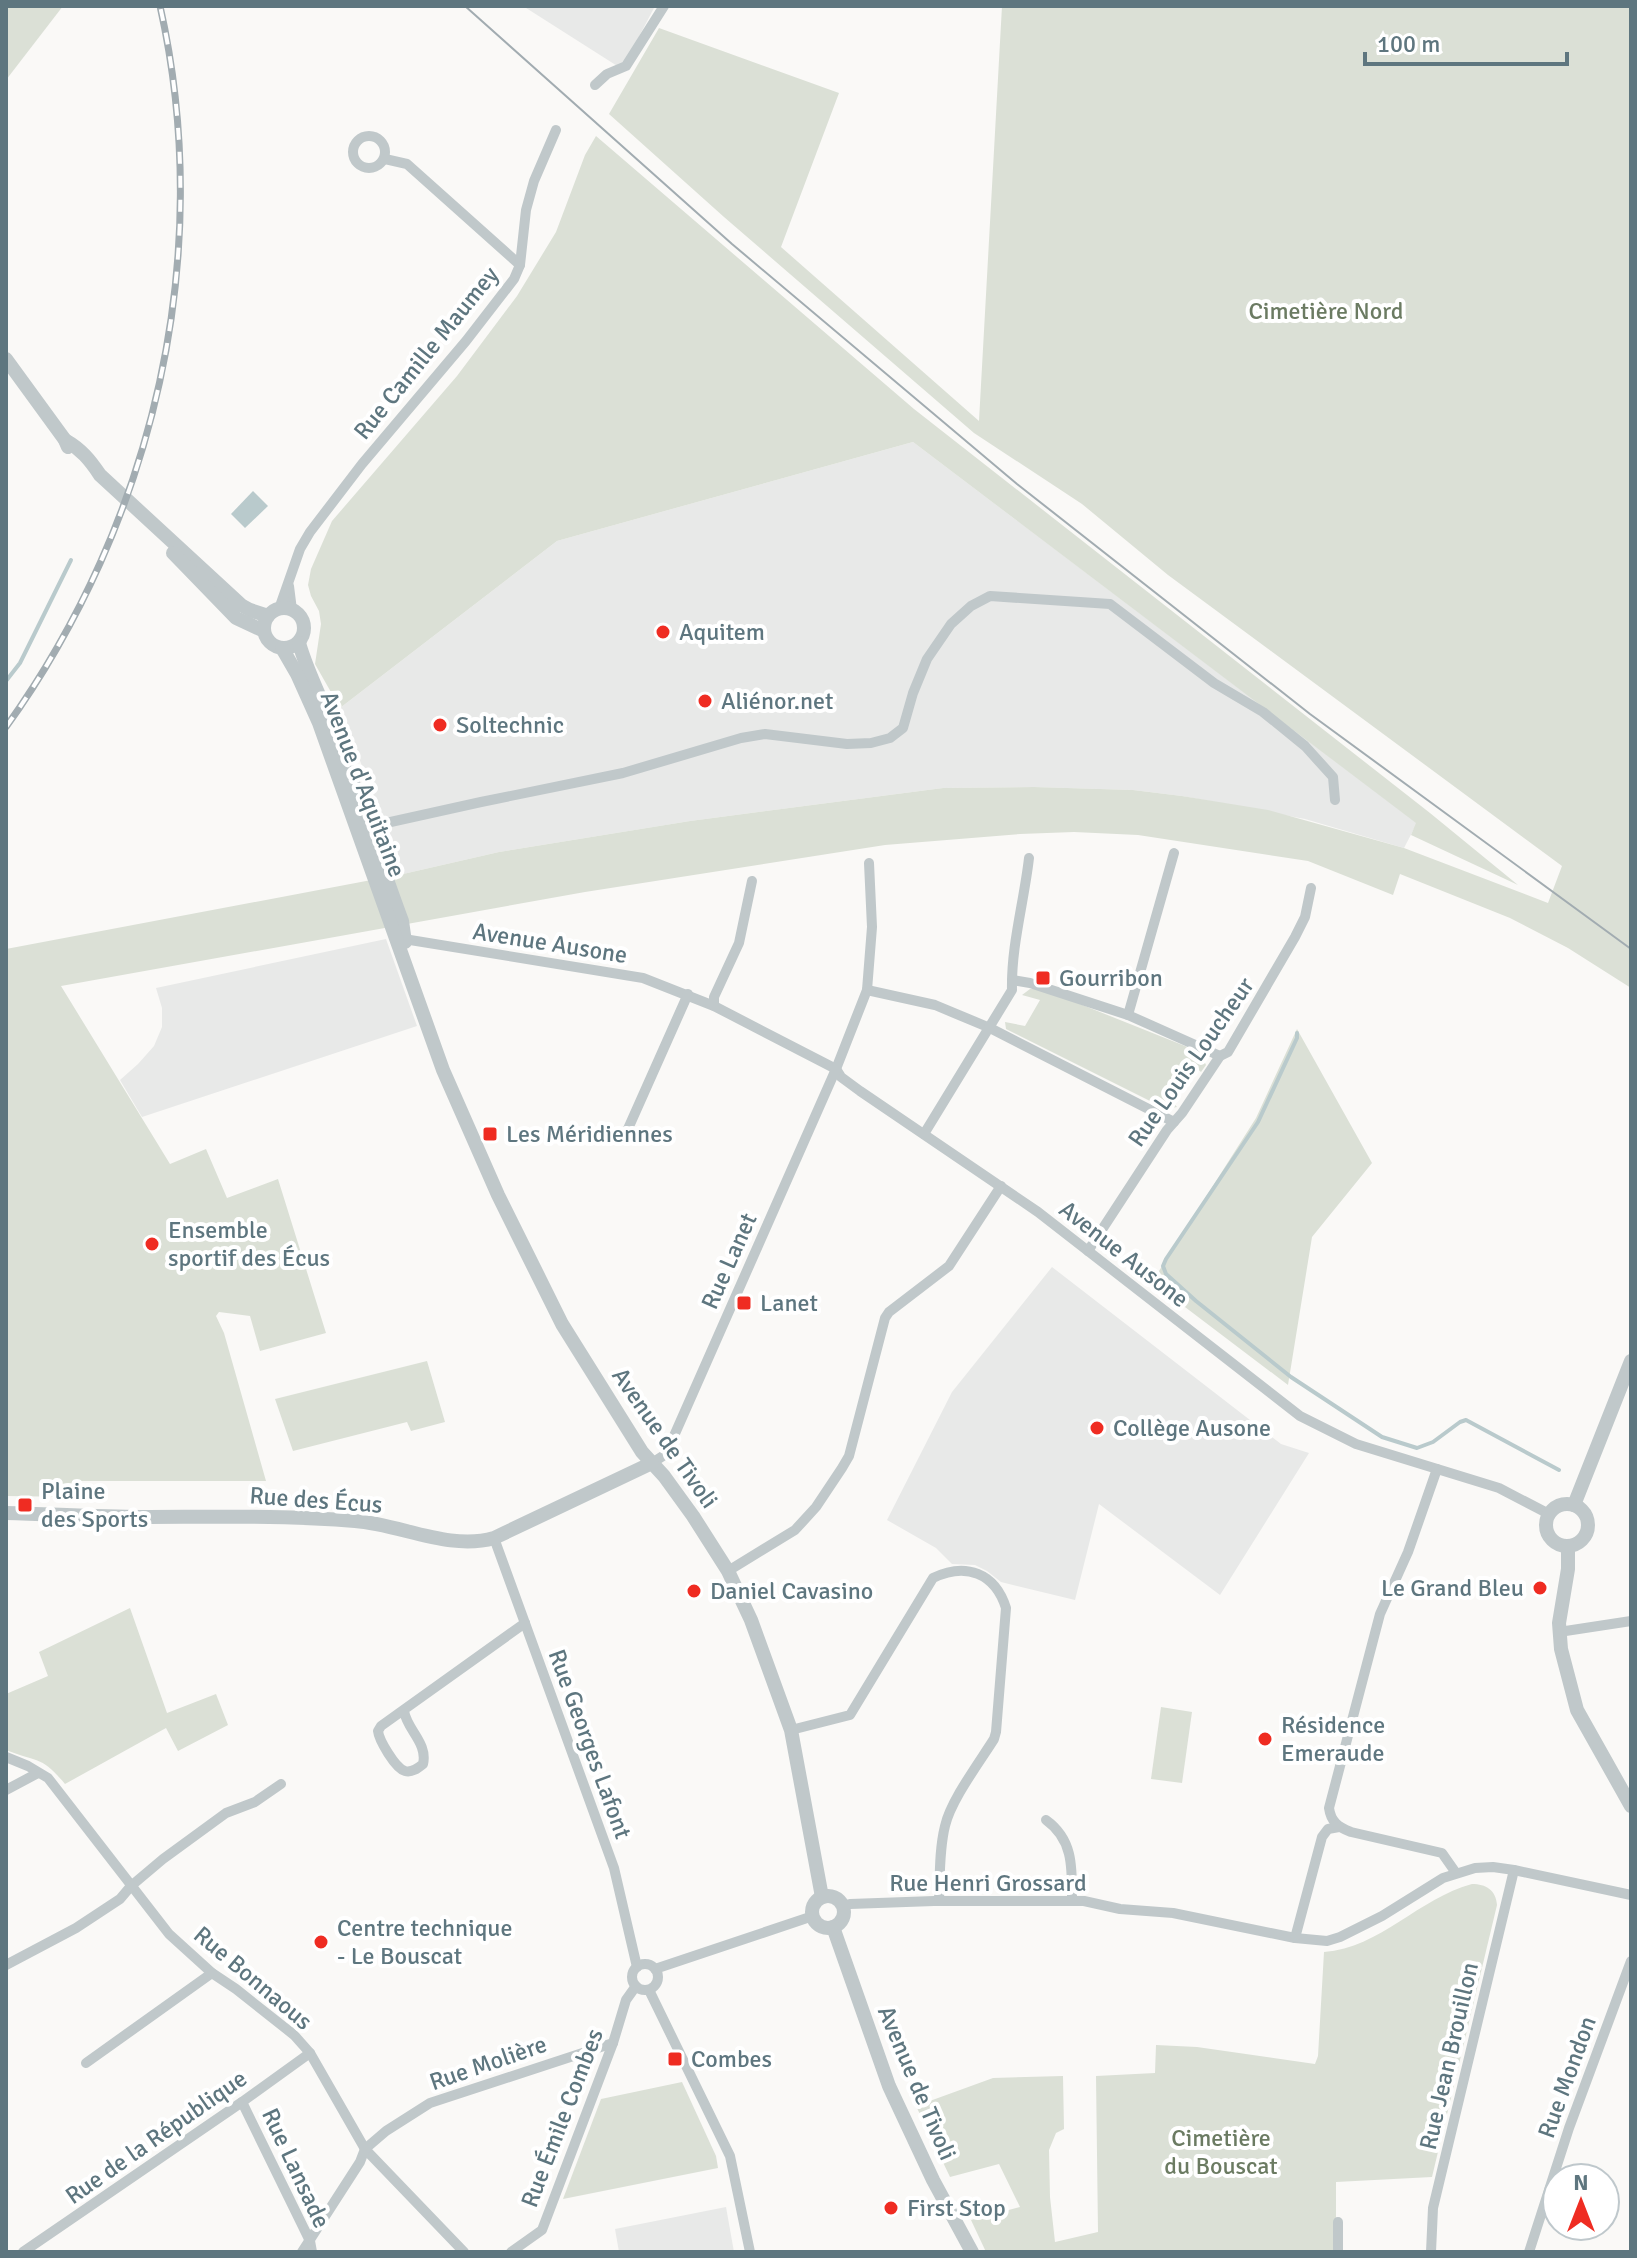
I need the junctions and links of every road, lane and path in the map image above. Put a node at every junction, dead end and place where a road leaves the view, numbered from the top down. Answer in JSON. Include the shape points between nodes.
{"nodes":[{"id":1,"x":664,"y":6,"type":"edge"},
{"id":2,"x":595,"y":85,"type":"dead end"},
{"id":3,"x":556,"y":130,"type":"dead end"},
{"id":4,"x":385,"y":159,"type":"dead end"},
{"id":5,"x":520,"y":265,"type":"junction"},
{"id":6,"x":6,"y":359,"type":"edge"},
{"id":7,"x":145,"y":518,"type":"junction"},
{"id":8,"x":280,"y":611,"type":"junction"},
{"id":9,"x":264,"y":631,"type":"junction"},
{"id":10,"x":299,"y":643,"type":"junction"},
{"id":11,"x":282,"y":648,"type":"junction"},
{"id":12,"x":1335,"y":800,"type":"dead end"},
{"id":13,"x":361,"y":824,"type":"junction"},
{"id":14,"x":1174,"y":853,"type":"dead end"},
{"id":15,"x":1029,"y":858,"type":"dead end"},
{"id":16,"x":869,"y":863,"type":"dead end"},
{"id":17,"x":386,"y":879,"type":"joint"},
{"id":18,"x":752,"y":881,"type":"dead end"},
{"id":19,"x":1311,"y":888,"type":"dead end"},
{"id":20,"x":400,"y":938,"type":"junction"},
{"id":21,"x":1012,"y":980,"type":"junction"},
{"id":22,"x":867,"y":990,"type":"junction"},
{"id":23,"x":688,"y":994,"type":"junction"},
{"id":24,"x":714,"y":1006,"type":"junction"},
{"id":25,"x":1128,"y":1015,"type":"junction"},
{"id":26,"x":990,"y":1028,"type":"junction"},
{"id":27,"x":1220,"y":1056,"type":"junction"},
{"id":28,"x":836,"y":1069,"type":"junction"},
{"id":29,"x":1174,"y":1122,"type":"junction"},
{"id":30,"x":627,"y":1131,"type":"dead end"},
{"id":31,"x":924,"y":1134,"type":"junction"},
{"id":32,"x":1001,"y":1186,"type":"junction"},
{"id":33,"x":1088,"y":1251,"type":"junction"},
{"id":34,"x":1631,"y":1361,"type":"edge"},
{"id":35,"x":652,"y":1463,"type":"junction"},
{"id":36,"x":1437,"y":1469,"type":"junction"},
{"id":37,"x":1574,"y":1505,"type":"junction"},
{"id":38,"x":6,"y":1513,"type":"edge"},
{"id":39,"x":1549,"y":1514,"type":"junction"},
{"id":40,"x":494,"y":1538,"type":"junction"},
{"id":41,"x":1568,"y":1546,"type":"junction"},
{"id":42,"x":728,"y":1571,"type":"junction"},
{"id":43,"x":1631,"y":1621,"type":"edge"},
{"id":44,"x":525,"y":1623,"type":"junction"},
{"id":45,"x":1559,"y":1632,"type":"junction"},
{"id":46,"x":404,"y":1711,"type":"junction"},
{"id":47,"x":791,"y":1730,"type":"junction"},
{"id":48,"x":6,"y":1757,"type":"edge"},
{"id":49,"x":38,"y":1773,"type":"junction"},
{"id":50,"x":281,"y":1784,"type":"dead end"},
{"id":51,"x":6,"y":1790,"type":"edge"},
{"id":52,"x":1627,"y":1790,"type":"edge"},
{"id":53,"x":1631,"y":1806,"type":"edge"},
{"id":54,"x":1046,"y":1820,"type":"dead end"},
{"id":55,"x":1339,"y":1827,"type":"junction"},
{"id":56,"x":1514,"y":1870,"type":"junction"},
{"id":57,"x":1456,"y":1873,"type":"junction"},
{"id":58,"x":131,"y":1886,"type":"junction"},
{"id":59,"x":1631,"y":1895,"type":"edge"},
{"id":60,"x":822,"y":1897,"type":"junction"},
{"id":61,"x":939,"y":1901,"type":"junction"},
{"id":62,"x":1072,"y":1901,"type":"junction"},
{"id":63,"x":843,"y":1906,"type":"junction"},
{"id":64,"x":813,"y":1916,"type":"junction"},
{"id":65,"x":833,"y":1927,"type":"junction"},
{"id":66,"x":1295,"y":1938,"type":"junction"},
{"id":67,"x":1631,"y":1961,"type":"edge"},
{"id":68,"x":6,"y":1965,"type":"edge"},
{"id":69,"x":637,"y":1967,"type":"junction"},
{"id":70,"x":655,"y":1969,"type":"junction"},
{"id":71,"x":212,"y":1973,"type":"junction"},
{"id":72,"x":636,"y":1986,"type":"junction"},
{"id":73,"x":649,"y":1990,"type":"junction"},
{"id":74,"x":613,"y":2043,"type":"junction"},
{"id":75,"x":310,"y":2053,"type":"junction"},
{"id":76,"x":86,"y":2063,"type":"dead end"},
{"id":77,"x":242,"y":2102,"type":"junction"},
{"id":78,"x":365,"y":2149,"type":"junction"},
{"id":79,"x":1338,"y":2222,"type":"dead end"},
{"id":80,"x":311,"y":2247,"type":"edge"},
{"id":81,"x":23,"y":2252,"type":"edge"},
{"id":82,"x":302,"y":2252,"type":"edge"},
{"id":83,"x":464,"y":2252,"type":"edge"},
{"id":84,"x":511,"y":2252,"type":"edge"},
{"id":85,"x":750,"y":2252,"type":"edge"},
{"id":86,"x":972,"y":2252,"type":"edge"},
{"id":87,"x":1338,"y":2252,"type":"edge"},
{"id":88,"x":1431,"y":2252,"type":"edge"},
{"id":89,"x":1529,"y":2252,"type":"edge"}],
"edges":[{"from":1,"to":2,"type":"street","via":[[626,66]]},
{"from":3,"to":5,"type":"street","name":"Rue Camille Maumey","via":[[526,210]]},
{"from":4,"to":5,"type":"street","via":[[407,164]]},
{"from":5,"to":8,"type":"street","name":"Rue Camille Maumey","via":[[475,331],[310,532]]},
{"from":6,"to":7,"type":"street","via":[[70,452]]},
{"from":7,"to":8,"type":"street","via":[[241,605]]},
{"from":7,"to":9,"type":"street","via":[[236,618]]},
{"from":8,"to":9,"type":"street"},
{"from":8,"to":10,"type":"street","via":[[298,613],[304,624]]},
{"from":9,"to":11,"type":"street"},
{"from":10,"to":11,"type":"street"},
{"from":10,"to":13,"type":"street","name":"Avenue d'Aquitaine"},
{"from":11,"to":13,"type":"street","name":"Avenue d'Aquitaine"},
{"from":12,"to":13,"type":"street","via":[[1333,777],[1305,746],[1110,604],[990,596],[951,624],[927,659],[903,728],[890,738],[847,744],[765,734],[623,773]]},
{"from":13,"to":17,"type":"street","name":"Avenue d'Aquitaine"},
{"from":13,"to":20,"type":"street","name":"Avenue d'Aquitaine"},
{"from":14,"to":25,"type":"street"},
{"from":15,"to":21,"type":"street"},
{"from":16,"to":22,"type":"street","name":"Rue Lanet","via":[[872,927]]},
{"from":17,"to":20,"type":"street","name":"Avenue de Tivoli","via":[[402,921]]},
{"from":18,"to":24,"type":"street","via":[[739,943]]},
{"from":19,"to":27,"type":"street","name":"Rue Louis Loucheur","via":[[1295,937],[1228,1052]]},
{"from":20,"to":23,"type":"street","name":"Avenue Ausone","via":[[643,978]]},
{"from":20,"to":35,"type":"street","name":"Avenue de Tivoli","via":[[408,975],[450,1088],[498,1195],[578,1349]]},
{"from":21,"to":25,"type":"street"},
{"from":21,"to":26,"type":"street","via":[[1012,990]]},
{"from":22,"to":26,"type":"street","via":[[935,1005]]},
{"from":22,"to":28,"type":"street","name":"Rue Lanet"},
{"from":23,"to":24,"type":"street","name":"Avenue Ausone"},
{"from":23,"to":30,"type":"street"},
{"from":24,"to":28,"type":"street","name":"Avenue Ausone"},
{"from":25,"to":27,"type":"street"},
{"from":26,"to":29,"type":"street"},
{"from":26,"to":31,"type":"street"},
{"from":27,"to":29,"type":"street","name":"Rue Louis Loucheur"},
{"from":28,"to":31,"type":"street","name":"Avenue Ausone"},
{"from":28,"to":35,"type":"street","name":"Rue Lanet","via":[[666,1454]]},
{"from":29,"to":33,"type":"street","name":"Rue Louis Loucheur"},
{"from":31,"to":32,"type":"street","name":"Avenue Ausone"},
{"from":32,"to":33,"type":"street","name":"Avenue Ausone"},
{"from":32,"to":42,"type":"street","via":[[949,1266],[885,1318],[849,1456],[816,1507],[795,1530]]},
{"from":33,"to":36,"type":"street","name":"Avenue Ausone","via":[[1300,1416],[1356,1444]]},
{"from":34,"to":37,"type":"street"},
{"from":35,"to":40,"type":"street","name":"Rue des Écus"},
{"from":35,"to":42,"type":"street","name":"Avenue de Tivoli"},
{"from":36,"to":39,"type":"street","name":"Avenue Ausone","via":[[1499,1488]]},
{"from":36,"to":55,"type":"street","via":[[1380,1614],[1365,1668],[1329,1808]]},
{"from":37,"to":39,"type":"street","via":[[1560,1505]]},
{"from":37,"to":41,"type":"street","via":[[1585,1514],[1588,1528],[1582,1540]]},
{"from":38,"to":40,"type":"street","name":"Rue des Écus","via":[[307,1518],[360,1521],[471,1542]]},
{"from":39,"to":41,"type":"street","via":[[1549,1535]]},
{"from":40,"to":44,"type":"street","name":"Rue Georges Lafont"},
{"from":41,"to":45,"type":"street"},
{"from":42,"to":47,"type":"street","name":"Avenue de Tivoli"},
{"from":43,"to":45,"type":"street"},
{"from":44,"to":46,"type":"street"},
{"from":44,"to":69,"type":"street","name":"Rue Georges Lafont","via":[[614,1868]]},
{"from":45,"to":52,"type":"street","via":[[1577,1710]]},
{"from":46,"to":46,"type":"street","via":[[381,1726],[379,1739],[399,1768],[413,1771],[423,1764],[424,1749]]},
{"from":47,"to":60,"type":"street","name":"Avenue de Tivoli"},
{"from":47,"to":61,"type":"street","via":[[850,1715],[933,1578],[964,1570],[990,1580],[1006,1608],[996,1732],[945,1826]]},
{"from":48,"to":49,"type":"street","name":"Rue Bonnaous"},
{"from":49,"to":51,"type":"street"},
{"from":49,"to":58,"type":"street","name":"Rue Bonnaous","via":[[59,1790]]},
{"from":50,"to":58,"type":"street","via":[[226,1813]]},
{"from":52,"to":53,"type":"street"},
{"from":54,"to":62,"type":"street","via":[[1067,1844]]},
{"from":55,"to":57,"type":"street","via":[[1442,1853]]},
{"from":55,"to":66,"type":"street","via":[[1322,1837]]},
{"from":56,"to":57,"type":"street","name":"Rue Henri Grossard","via":[[1493,1867]]},
{"from":56,"to":59,"type":"street","name":"Rue Henri Grossard"},
{"from":56,"to":88,"type":"street","name":"Rue Jean Brouillon","via":[[1433,2208]]},
{"from":57,"to":66,"type":"street","name":"Rue Henri Grossard","via":[[1340,1937]]},
{"from":58,"to":68,"type":"street","via":[[76,1928]]},
{"from":58,"to":71,"type":"street","name":"Rue Bonnaous","via":[[169,1934]]},
{"from":60,"to":63,"type":"street","via":[[837,1899]]},
{"from":60,"to":64,"type":"street"},
{"from":61,"to":62,"type":"street","name":"Rue Henri Grossard"},
{"from":61,"to":63,"type":"street","name":"Rue Henri Grossard"},
{"from":62,"to":66,"type":"street","name":"Rue Henri Grossard","via":[[1173,1913]]},
{"from":63,"to":65,"type":"street","via":[[841,1921]]},
{"from":64,"to":65,"type":"street","via":[[818,1925]]},
{"from":64,"to":70,"type":"street"},
{"from":65,"to":86,"type":"street","name":"Avenue de Tivoli","via":[[889,2086]]},
{"from":67,"to":89,"type":"street","name":"Rue Mondon"},
{"from":69,"to":70,"type":"street"},
{"from":69,"to":72,"type":"street"},
{"from":70,"to":73,"type":"street","via":[[658,1981]]},
{"from":71,"to":75,"type":"street","name":"Rue Bonnaous"},
{"from":71,"to":76,"type":"street"},
{"from":72,"to":73,"type":"street"},
{"from":72,"to":74,"type":"street","name":"Rue Émile Combes","via":[[626,2000]]},
{"from":73,"to":85,"type":"street","via":[[730,2156]]},
{"from":74,"to":78,"type":"street","name":"Rue Molière","via":[[430,2103]]},
{"from":74,"to":84,"type":"street","name":"Rue Émile Combes","via":[[542,2230]]},
{"from":75,"to":77,"type":"street","name":"Rue de la République"},
{"from":75,"to":78,"type":"street","name":"Rue Bonnaous"},
{"from":77,"to":80,"type":"street","name":"Rue Lansade"},
{"from":77,"to":81,"type":"street","name":"Rue de la République"},
{"from":78,"to":80,"type":"street","name":"Rue Molière"},
{"from":78,"to":83,"type":"street","name":"Rue Bonnaous"},
{"from":79,"to":87,"type":"street"},
{"from":80,"to":82,"type":"street","name":"Rue Molière"}]}
